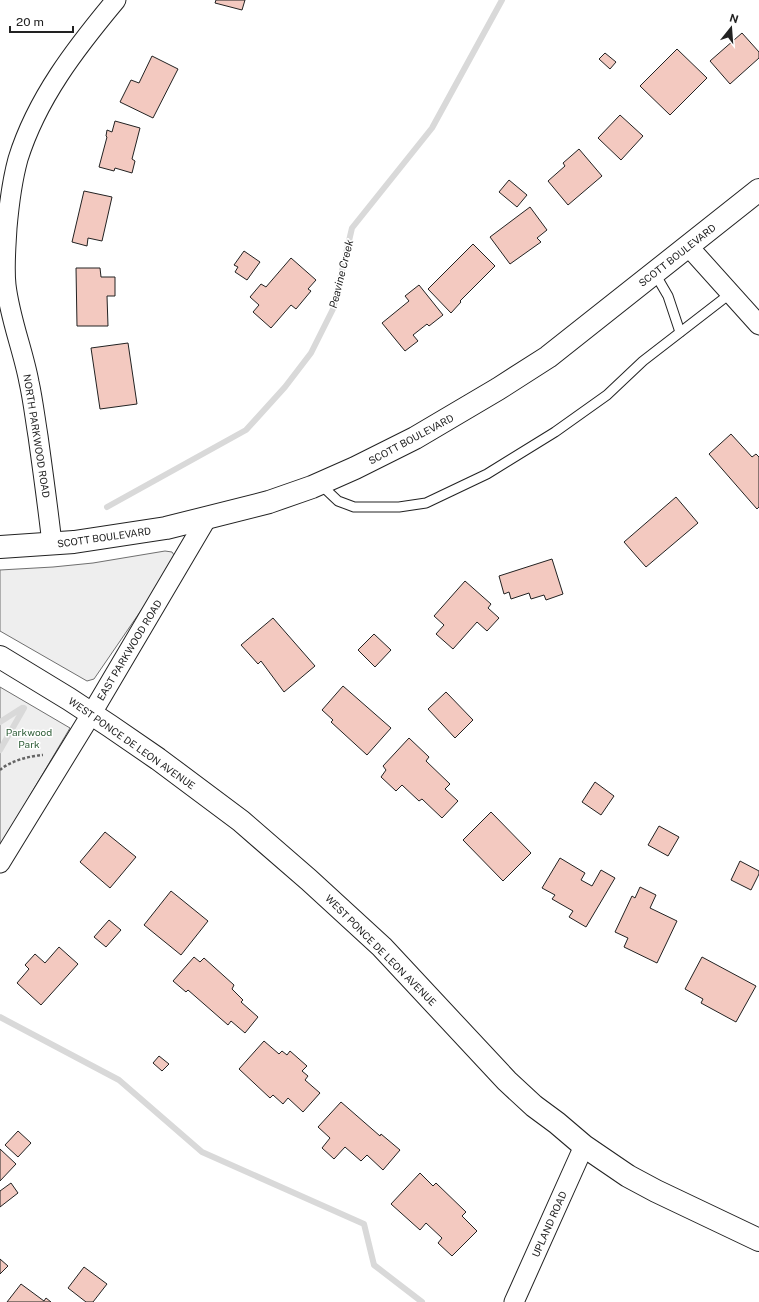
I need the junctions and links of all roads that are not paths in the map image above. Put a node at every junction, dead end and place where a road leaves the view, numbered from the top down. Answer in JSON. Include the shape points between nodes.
{"nodes":[{"id":1,"x":116,"y":0,"type":"edge"},
{"id":2,"x":759,"y":190,"type":"edge"},
{"id":3,"x":688,"y":246,"type":"junction"},
{"id":4,"x":654,"y":272,"type":"junction"},
{"id":5,"x":731,"y":293,"type":"junction"},
{"id":6,"x":759,"y":325,"type":"edge"},
{"id":7,"x":680,"y":332,"type":"junction"},
{"id":8,"x":319,"y":483,"type":"junction"},
{"id":9,"x":207,"y":518,"type":"junction"},
{"id":10,"x":52,"y":544,"type":"junction"},
{"id":11,"x":0,"y":547,"type":"edge"},
{"id":12,"x":0,"y":656,"type":"edge"},
{"id":13,"x":92,"y":713,"type":"junction"},
{"id":14,"x":0,"y":863,"type":"edge"},
{"id":15,"x":584,"y":1146,"type":"junction"},
{"id":16,"x":759,"y":1240,"type":"edge"},
{"id":17,"x":514,"y":1302,"type":"edge"}],
"edges":[{"from":1,"to":10,"type":"street","name":"NORTH PARKWOOD ROAD","via":[[64,66],[44,99],[18,159],[8,213],[6,285],[12,321],[29,382]]},
{"from":2,"to":3,"type":"main road","name":"SCOTT BOULEVARD"},
{"from":3,"to":4,"type":"main road","name":"SCOTT BOULEVARD"},
{"from":3,"to":5,"type":"street"},
{"from":4,"to":7,"type":"lane","via":[[668,296]]},
{"from":4,"to":8,"type":"main road","name":"SCOTT BOULEVARD","via":[[548,357],[498,389],[415,438]]},
{"from":5,"to":6,"type":"street"},
{"from":5,"to":7,"type":"lane"},
{"from":7,"to":8,"type":"lane","via":[[643,361],[607,395],[555,432],[488,474],[426,503],[399,507],[354,507],[338,501]]},
{"from":8,"to":9,"type":"main road","name":"SCOTT BOULEVARD","via":[[269,502]]},
{"from":9,"to":10,"type":"main road","name":"SCOTT BOULEVARD","via":[[166,528]]},
{"from":9,"to":13,"type":"street","name":"EAST PARKWOOD ROAD"},
{"from":10,"to":11,"type":"main road","name":"SCOTT BOULEVARD"},
{"from":12,"to":13,"type":"main road","name":"WEST PONCE DE LEON AVENUE"},
{"from":13,"to":14,"type":"street","name":"EAST PARKWOOD ROAD"},
{"from":13,"to":15,"type":"main road","name":"WEST PONCE DE LEON AVENUE","via":[[241,821],[309,880],[397,963],[507,1081]]},
{"from":15,"to":16,"type":"main road","name":"WEST PONCE DE LEON AVENUE","via":[[628,1176]]},
{"from":15,"to":17,"type":"street","name":"UPLAND ROAD"}]}
